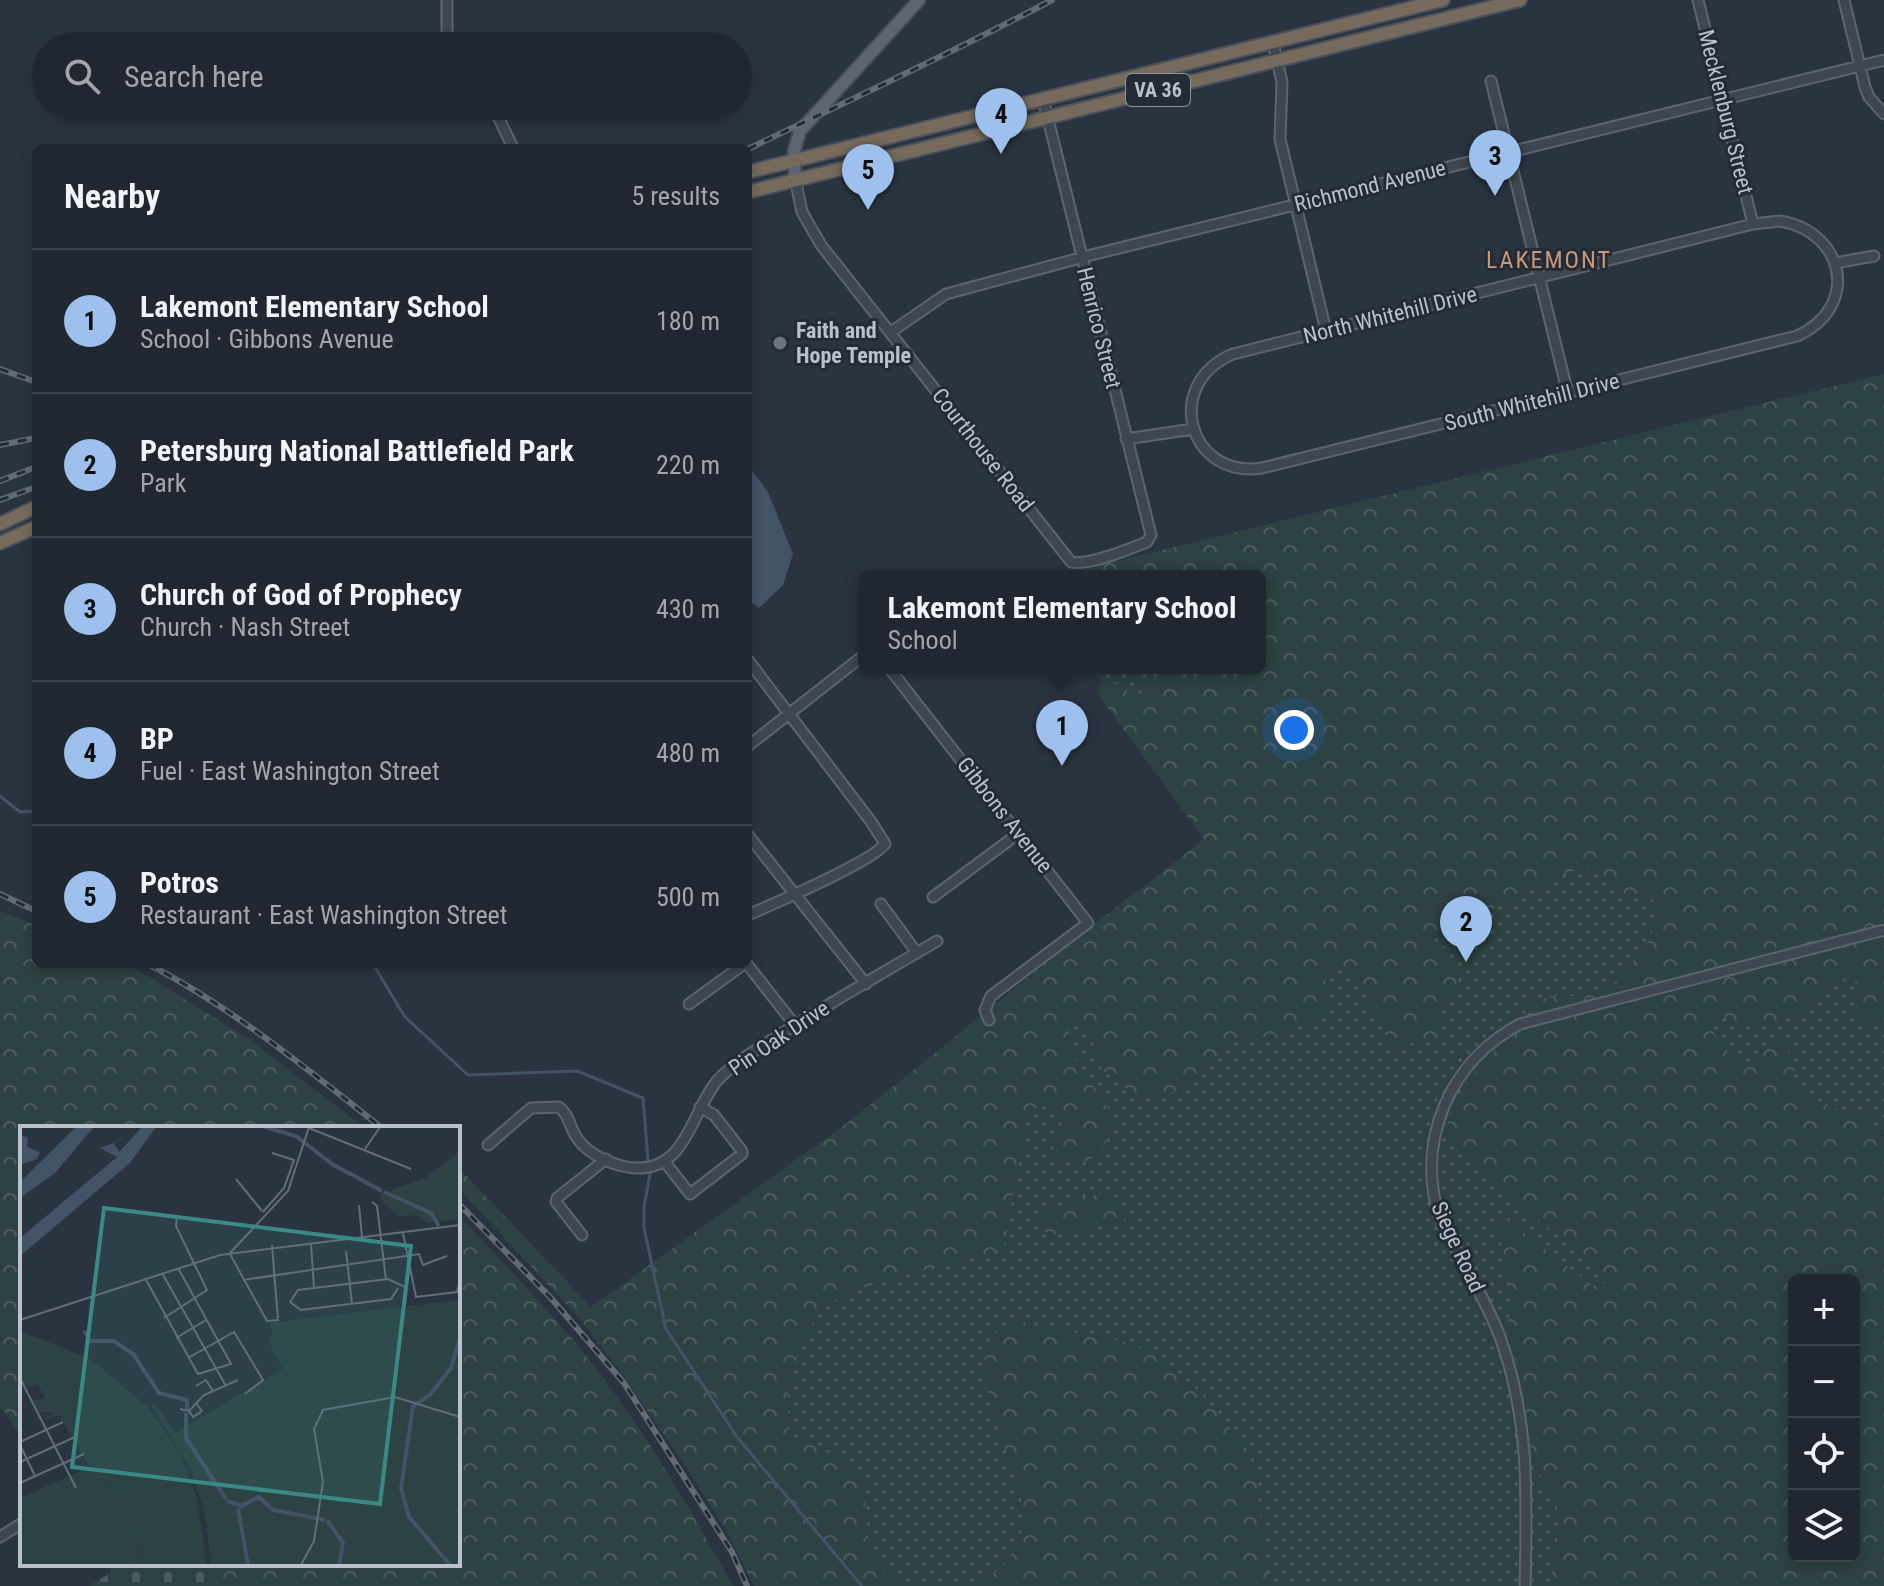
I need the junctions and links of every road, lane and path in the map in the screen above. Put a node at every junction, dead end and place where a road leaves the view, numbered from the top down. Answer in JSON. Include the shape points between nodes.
{"nodes":[{"id":1,"x":447,"y":0,"type":"edge"},
{"id":2,"x":919,"y":0,"type":"edge"},
{"id":3,"x":1443,"y":0,"type":"edge"},
{"id":4,"x":1520,"y":0,"type":"edge"},
{"id":5,"x":1698,"y":0,"type":"edge"},
{"id":6,"x":1844,"y":0,"type":"edge"},
{"id":7,"x":446,"y":32,"type":"edge"},
{"id":8,"x":1273,"y":43,"type":"junction"},
{"id":9,"x":1884,"y":60,"type":"edge"},
{"id":10,"x":1278,"y":61,"type":"junction"},
{"id":11,"x":1859,"y":66,"type":"junction"},
{"id":12,"x":1491,"y":81,"type":"dead end"},
{"id":13,"x":1043,"y":99,"type":"junction"},
{"id":14,"x":1723,"y":99,"type":"junction"},
{"id":15,"x":1884,"y":114,"type":"edge"},
{"id":16,"x":1047,"y":117,"type":"junction"},
{"id":17,"x":500,"y":120,"type":"edge"},
{"id":18,"x":511,"y":144,"type":"edge"},
{"id":19,"x":1508,"y":153,"type":"junction"},
{"id":20,"x":794,"y":159,"type":"junction"},
{"id":21,"x":752,"y":171,"type":"edge"},
{"id":22,"x":795,"y":178,"type":"junction"},
{"id":23,"x":752,"y":191,"type":"edge"},
{"id":24,"x":1295,"y":205,"type":"junction"},
{"id":25,"x":1753,"y":224,"type":"junction"},
{"id":26,"x":1874,"y":256,"type":"dead end"},
{"id":27,"x":1082,"y":258,"type":"junction"},
{"id":28,"x":1835,"y":263,"type":"junction"},
{"id":29,"x":1540,"y":278,"type":"junction"},
{"id":30,"x":1326,"y":331,"type":"junction"},
{"id":31,"x":891,"y":332,"type":"junction"},
{"id":32,"x":1568,"y":394,"type":"junction"},
{"id":33,"x":1193,"y":429,"type":"junction"},
{"id":34,"x":1126,"y":439,"type":"junction"},
{"id":35,"x":32,"y":509,"type":"edge"},
{"id":36,"x":0,"y":524,"type":"edge"},
{"id":37,"x":32,"y":529,"type":"edge"},
{"id":38,"x":1150,"y":539,"type":"joint"},
{"id":39,"x":0,"y":543,"type":"edge"},
{"id":40,"x":858,"y":660,"type":"edge"},
{"id":41,"x":752,"y":665,"type":"edge"},
{"id":42,"x":894,"y":674,"type":"edge"},
{"id":43,"x":789,"y":713,"type":"junction"},
{"id":44,"x":752,"y":743,"type":"edge"},
{"id":45,"x":1019,"y":833,"type":"junction"},
{"id":46,"x":752,"y":840,"type":"edge"},
{"id":47,"x":793,"y":893,"type":"junction"},
{"id":48,"x":933,"y":897,"type":"dead end"},
{"id":49,"x":881,"y":904,"type":"dead end"},
{"id":50,"x":752,"y":913,"type":"edge"},
{"id":51,"x":1884,"y":930,"type":"edge"},
{"id":52,"x":937,"y":941,"type":"dead end"},
{"id":53,"x":917,"y":953,"type":"junction"},
{"id":54,"x":740,"y":968,"type":"edge"},
{"id":55,"x":749,"y":968,"type":"edge"},
{"id":56,"x":866,"y":984,"type":"junction"},
{"id":57,"x":689,"y":1004,"type":"dead end"},
{"id":58,"x":989,"y":1020,"type":"dead end"},
{"id":59,"x":794,"y":1024,"type":"junction"},
{"id":60,"x":700,"y":1107,"type":"junction"},
{"id":61,"x":488,"y":1145,"type":"dead end"},
{"id":62,"x":606,"y":1159,"type":"junction"},
{"id":63,"x":664,"y":1161,"type":"junction"},
{"id":64,"x":582,"y":1235,"type":"dead end"},
{"id":65,"x":20,"y":1524,"type":"edge"},
{"id":66,"x":0,"y":1537,"type":"edge"},
{"id":67,"x":1525,"y":1586,"type":"edge"}],
"edges":[{"from":1,"to":7,"type":"street"},
{"from":2,"to":20,"type":"main road","via":[[809,119]]},
{"from":3,"to":8,"type":"highway","number":"VA 36"},
{"from":4,"to":10,"type":"highway","number":"VA 36"},
{"from":5,"to":14,"type":"street","name":"Mecklenburg Street"},
{"from":6,"to":11,"type":"street"},
{"from":8,"to":10,"type":"street"},
{"from":8,"to":13,"type":"highway","number":"VA 36"},
{"from":9,"to":11,"type":"street","name":"Richmond Avenue"},
{"from":10,"to":16,"type":"highway","number":"VA 36"},
{"from":10,"to":24,"type":"street","via":[[1283,96],[1280,139]]},
{"from":11,"to":14,"type":"street","name":"Richmond Avenue"},
{"from":11,"to":15,"type":"street","via":[[1869,97]]},
{"from":12,"to":19,"type":"street"},
{"from":13,"to":16,"type":"street","name":"Henrico Street"},
{"from":13,"to":20,"type":"highway","number":"VA 36"},
{"from":14,"to":19,"type":"street","name":"Richmond Avenue"},
{"from":14,"to":25,"type":"street","name":"Mecklenburg Street"},
{"from":16,"to":22,"type":"highway","number":"VA 36"},
{"from":16,"to":27,"type":"street","name":"Henrico Street"},
{"from":17,"to":18,"type":"street"},
{"from":19,"to":24,"type":"street","name":"Richmond Avenue"},
{"from":19,"to":29,"type":"street"},
{"from":20,"to":21,"type":"highway","number":"VA 36"},
{"from":20,"to":22,"type":"main road"},
{"from":22,"to":23,"type":"highway","number":"VA 36"},
{"from":22,"to":31,"type":"street","name":"Courthouse Road","via":[[808,224],[821,245]]},
{"from":24,"to":27,"type":"street","name":"Richmond Avenue"},
{"from":24,"to":30,"type":"street"},
{"from":25,"to":28,"type":"street","name":"North Whitehill Drive","via":[[1780,221],[1801,226],[1822,239]]},
{"from":25,"to":29,"type":"street","name":"North Whitehill Drive"},
{"from":26,"to":28,"type":"street"},
{"from":27,"to":31,"type":"street","name":"Richmond Avenue","via":[[946,294]]},
{"from":27,"to":34,"type":"street","name":"Henrico Street"},
{"from":28,"to":32,"type":"street","name":"South Whitehill Drive","via":[[1835,297],[1808,331]]},
{"from":29,"to":30,"type":"street","name":"North Whitehill Drive"},
{"from":29,"to":32,"type":"street"},
{"from":30,"to":33,"type":"street","name":"North Whitehill Drive","via":[[1233,354],[1214,364],[1194,391]]},
{"from":31,"to":38,"type":"street","name":"Courthouse Road","via":[[1071,562]]},
{"from":32,"to":33,"type":"street","name":"South Whitehill Drive","via":[[1253,469],[1221,462]]},
{"from":33,"to":34,"type":"street"},
{"from":34,"to":38,"type":"street","name":"Henrico Street"},
{"from":35,"to":36,"type":"highway"},
{"from":37,"to":39,"type":"highway"},
{"from":40,"to":43,"type":"street"},
{"from":41,"to":43,"type":"street"},
{"from":42,"to":45,"type":"street","name":"Gibbons Avenue"},
{"from":43,"to":44,"type":"street"},
{"from":43,"to":47,"type":"street","via":[[885,844]]},
{"from":45,"to":48,"type":"street"},
{"from":45,"to":58,"type":"street","name":"Gibbons Avenue","via":[[1088,923],[991,996],[986,1005]]},
{"from":46,"to":47,"type":"street"},
{"from":47,"to":50,"type":"street"},
{"from":47,"to":56,"type":"street"},
{"from":49,"to":53,"type":"street"},
{"from":51,"to":67,"type":"street","name":"Siege Road","via":[[1520,1024],[1494,1041],[1453,1089],[1433,1138],[1434,1200],[1492,1318],[1518,1397],[1526,1460]]},
{"from":52,"to":53,"type":"street","name":"Pin Oak Drive"},
{"from":53,"to":56,"type":"street","name":"Pin Oak Drive"},
{"from":54,"to":57,"type":"street"},
{"from":55,"to":59,"type":"street"},
{"from":56,"to":59,"type":"street","name":"Pin Oak Drive"},
{"from":59,"to":60,"type":"street","name":"Pin Oak Drive","via":[[728,1070]]},
{"from":60,"to":63,"type":"street","name":"Pin Oak Drive","via":[[679,1148]]},
{"from":60,"to":63,"type":"street","via":[[714,1115],[742,1154],[690,1194]]},
{"from":61,"to":62,"type":"street","via":[[531,1108],[559,1107],[578,1140]]},
{"from":62,"to":63,"type":"street","via":[[637,1168]]},
{"from":62,"to":64,"type":"street","via":[[557,1198]]},
{"from":65,"to":66,"type":"street"}]}
